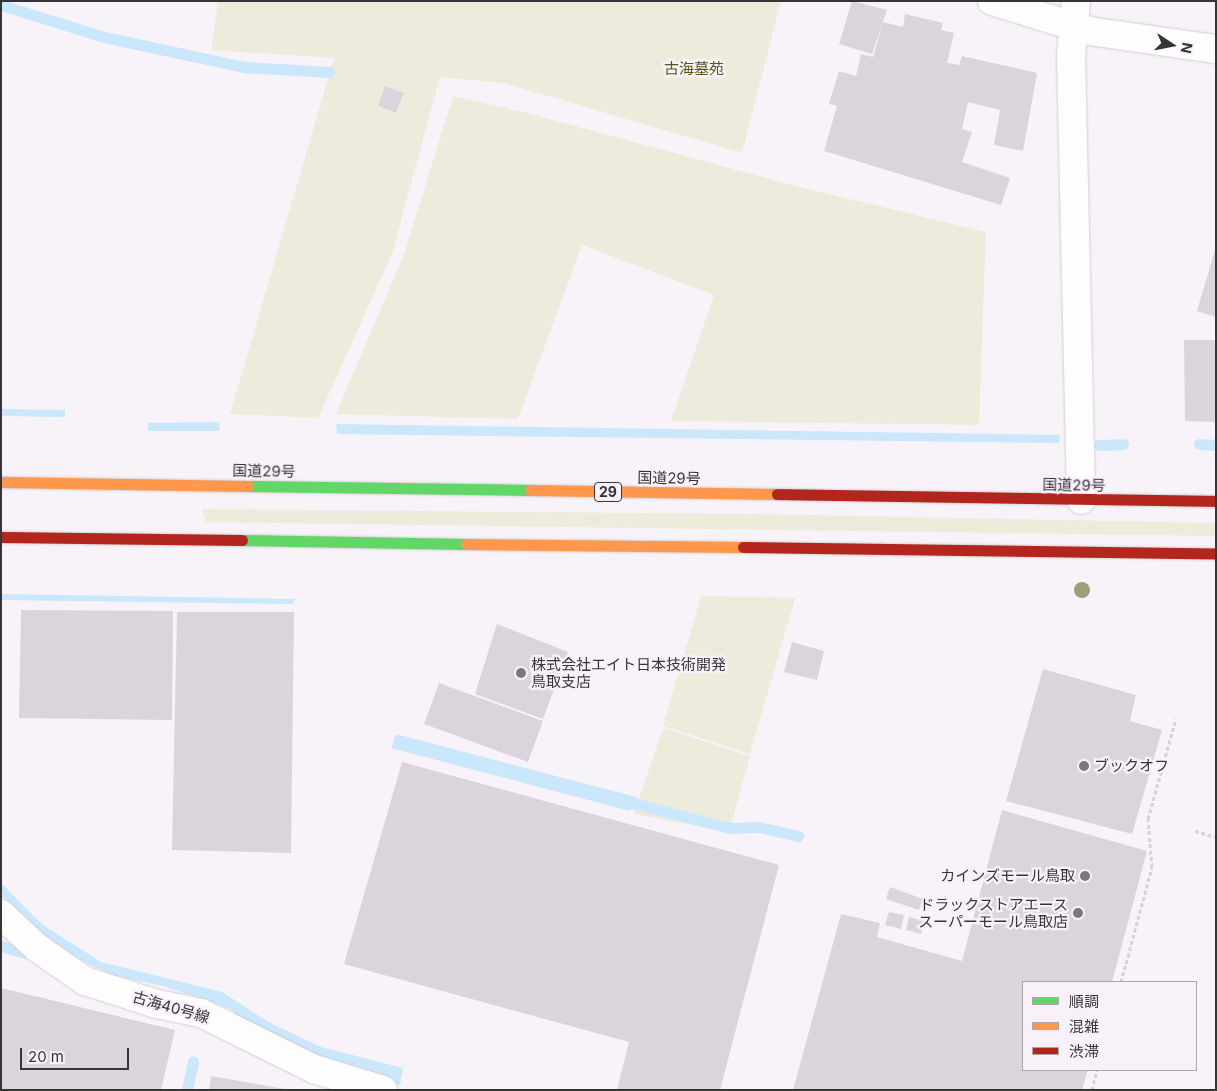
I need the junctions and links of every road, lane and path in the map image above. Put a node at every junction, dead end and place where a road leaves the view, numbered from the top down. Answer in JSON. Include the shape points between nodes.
{"nodes":[{"id":1,"x":992,"y":1,"type":"edge"},
{"id":2,"x":1074,"y":13,"type":"edge"},
{"id":3,"x":1216,"y":49,"type":"edge"},
{"id":4,"x":1,"y":482,"type":"edge"},
{"id":5,"x":1081,"y":500,"type":"junction"},
{"id":6,"x":1216,"y":501,"type":"edge"},
{"id":7,"x":1,"y":536,"type":"edge"},
{"id":8,"x":1216,"y":554,"type":"edge"},
{"id":9,"x":1176,"y":718,"type":"dead end"},
{"id":10,"x":1195,"y":831,"type":"dead end"},
{"id":11,"x":1216,"y":837,"type":"edge"},
{"id":12,"x":1,"y":914,"type":"edge"},
{"id":13,"x":1121,"y":981,"type":"edge"},
{"id":14,"x":1097,"y":1071,"type":"edge"},
{"id":15,"x":383,"y":1090,"type":"edge"},
{"id":16,"x":1092,"y":1090,"type":"edge"}],
"edges":[{"from":1,"to":2,"type":"street"},
{"from":2,"to":3,"type":"street"},
{"from":2,"to":5,"type":"street"},
{"from":4,"to":5,"type":"highway","name":"国道29号","number":"29"},
{"from":5,"to":6,"type":"highway","name":"国道29号","number":"29"},
{"from":7,"to":8,"type":"highway"},
{"from":9,"to":13,"type":"path","via":[[1148,819],[1152,867]]},
{"from":10,"to":11,"type":"path"},
{"from":12,"to":15,"type":"street","name":"古海40号線","via":[[36,947],[85,982],[157,1004],[201,1013],[314,1069]]},
{"from":14,"to":16,"type":"path"}]}
